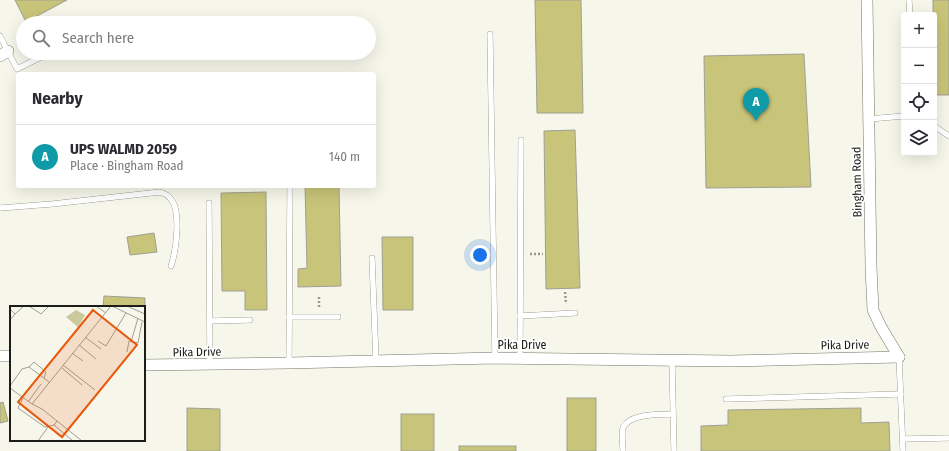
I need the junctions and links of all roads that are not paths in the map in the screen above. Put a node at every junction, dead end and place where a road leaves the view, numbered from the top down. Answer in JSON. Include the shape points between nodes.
{"nodes":[{"id":1,"x":867,"y":0,"type":"edge"},
{"id":2,"x":909,"y":0,"type":"edge"},
{"id":3,"x":910,"y":12,"type":"edge"},
{"id":4,"x":490,"y":34,"type":"dead end"},
{"id":5,"x":0,"y":36,"type":"edge"},
{"id":6,"x":4,"y":53,"type":"edge"},
{"id":7,"x":35,"y":60,"type":"edge"},
{"id":8,"x":901,"y":116,"type":"edge"},
{"id":9,"x":869,"y":119,"type":"junction"},
{"id":10,"x":937,"y":128,"type":"edge"},
{"id":11,"x":949,"y":136,"type":"edge"},
{"id":12,"x":520,"y":140,"type":"dead end"},
{"id":13,"x":290,"y":188,"type":"edge"},
{"id":14,"x":209,"y":203,"type":"dead end"},
{"id":15,"x":0,"y":208,"type":"edge"},
{"id":16,"x":372,"y":258,"type":"dead end"},
{"id":17,"x":171,"y":266,"type":"dead end"},
{"id":18,"x":575,"y":313,"type":"dead end"},
{"id":19,"x":520,"y":316,"type":"junction"},
{"id":20,"x":289,"y":317,"type":"junction"},
{"id":21,"x":338,"y":317,"type":"dead end"},
{"id":22,"x":250,"y":320,"type":"dead end"},
{"id":23,"x":210,"y":321,"type":"junction"},
{"id":24,"x":899,"y":357,"type":"junction"},
{"id":25,"x":495,"y":358,"type":"junction"},
{"id":26,"x":520,"y":358,"type":"junction"},
{"id":27,"x":672,"y":360,"type":"junction"},
{"id":28,"x":376,"y":362,"type":"junction"},
{"id":29,"x":289,"y":363,"type":"junction"},
{"id":30,"x":145,"y":365,"type":"edge"},
{"id":31,"x":210,"y":365,"type":"junction"},
{"id":32,"x":901,"y":394,"type":"junction"},
{"id":33,"x":726,"y":399,"type":"dead end"},
{"id":34,"x":673,"y":414,"type":"junction"},
{"id":35,"x":949,"y":438,"type":"edge"},
{"id":36,"x":903,"y":439,"type":"junction"},
{"id":37,"x":623,"y":451,"type":"edge"},
{"id":38,"x":674,"y":451,"type":"edge"},
{"id":39,"x":903,"y":451,"type":"edge"}],
"edges":[{"from":1,"to":9,"type":"street","name":"Bingham Road"},
{"from":2,"to":3,"type":"lane"},
{"from":4,"to":25,"type":"lane"},
{"from":5,"to":6,"type":"lane"},
{"from":6,"to":7,"type":"lane","via":[[17,69]]},
{"from":8,"to":9,"type":"lane"},
{"from":9,"to":24,"type":"street","name":"Bingham Road","via":[[874,310]]},
{"from":10,"to":11,"type":"lane"},
{"from":12,"to":19,"type":"lane"},
{"from":13,"to":20,"type":"lane"},
{"from":14,"to":23,"type":"lane"},
{"from":15,"to":17,"type":"lane","via":[[160,192],[170,198],[176,208],[174,257]]},
{"from":16,"to":28,"type":"lane"},
{"from":18,"to":19,"type":"lane"},
{"from":19,"to":26,"type":"lane"},
{"from":20,"to":21,"type":"lane"},
{"from":20,"to":29,"type":"lane"},
{"from":22,"to":23,"type":"lane"},
{"from":23,"to":31,"type":"lane"},
{"from":24,"to":27,"type":"street","name":"Pika Drive"},
{"from":24,"to":32,"type":"lane"},
{"from":25,"to":26,"type":"street","name":"Pika Drive"},
{"from":25,"to":28,"type":"street","name":"Pika Drive"},
{"from":26,"to":27,"type":"street","name":"Pika Drive"},
{"from":27,"to":34,"type":"lane"},
{"from":28,"to":29,"type":"street","name":"Pika Drive"},
{"from":29,"to":31,"type":"street","name":"Pika Drive"},
{"from":30,"to":31,"type":"street","name":"Pika Drive"},
{"from":32,"to":33,"type":"lane"},
{"from":32,"to":36,"type":"lane"},
{"from":34,"to":37,"type":"lane","via":[[637,417],[628,422],[623,429]]},
{"from":34,"to":38,"type":"lane"},
{"from":35,"to":36,"type":"lane"},
{"from":36,"to":39,"type":"lane"}]}
